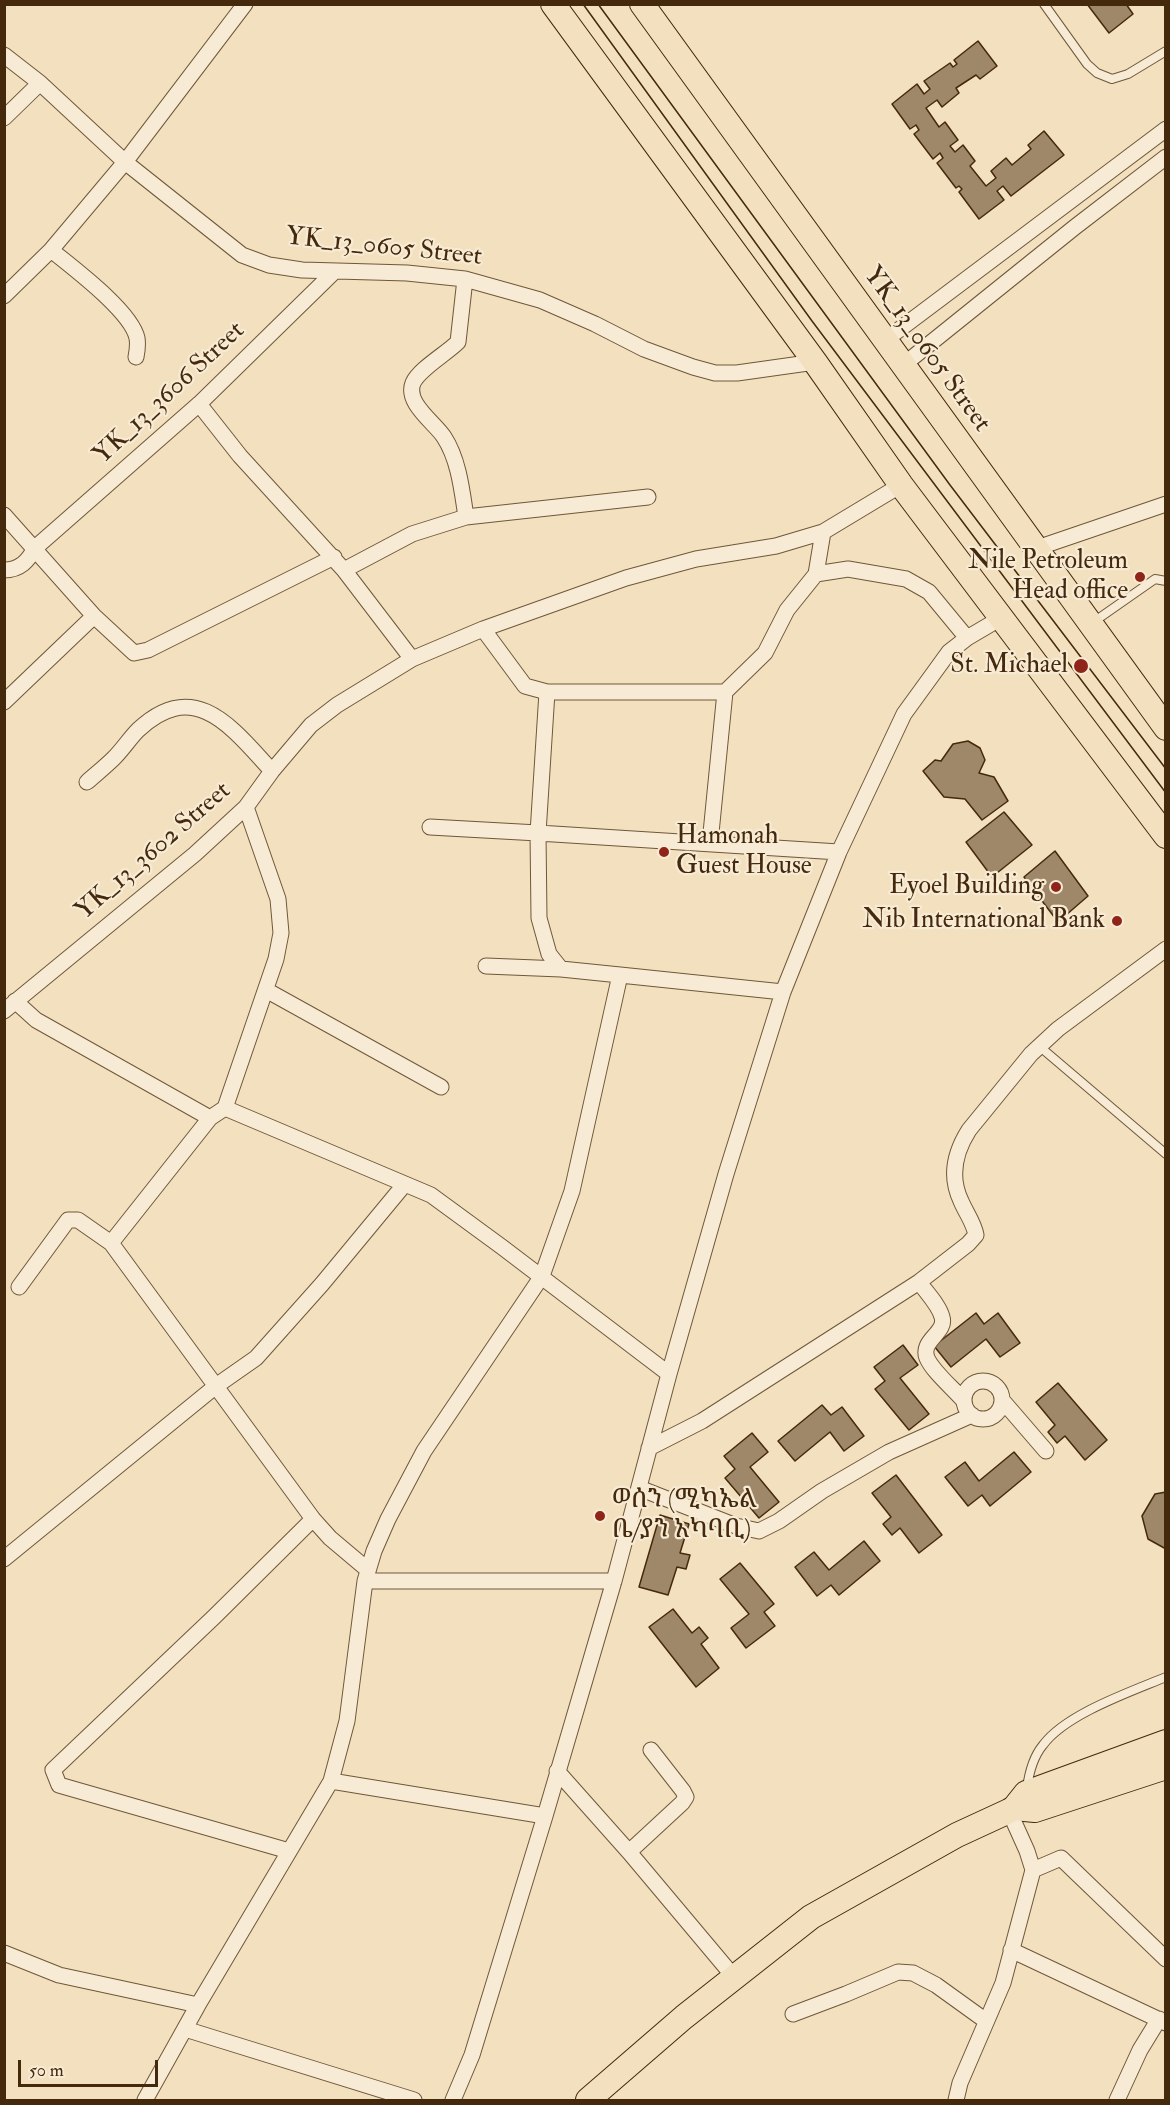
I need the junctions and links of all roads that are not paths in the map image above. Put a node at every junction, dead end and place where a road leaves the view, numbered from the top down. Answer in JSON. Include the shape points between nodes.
{"nodes":[{"id":1,"x":245,"y":4,"type":"edge"},
{"id":2,"x":553,"y":4,"type":"edge"},
{"id":3,"x":642,"y":4,"type":"edge"},
{"id":4,"x":1044,"y":4,"type":"edge"},
{"id":5,"x":1166,"y":51,"type":"edge"},
{"id":6,"x":4,"y":55,"type":"edge"},
{"id":7,"x":40,"y":83,"type":"junction"},
{"id":8,"x":4,"y":118,"type":"edge"},
{"id":9,"x":1166,"y":129,"type":"edge"},
{"id":10,"x":1166,"y":157,"type":"edge"},
{"id":11,"x":125,"y":162,"type":"junction"},
{"id":12,"x":51,"y":250,"type":"junction"},
{"id":13,"x":335,"y":271,"type":"junction"},
{"id":14,"x":465,"y":279,"type":"junction"},
{"id":15,"x":4,"y":296,"type":"edge"},
{"id":16,"x":884,"y":341,"type":"junction"},
{"id":17,"x":136,"y":357,"type":"dead end"},
{"id":18,"x":815,"y":362,"type":"junction"},
{"id":19,"x":902,"y":366,"type":"junction"},
{"id":20,"x":199,"y":404,"type":"junction"},
{"id":21,"x":901,"y":485,"type":"junction"},
{"id":22,"x":648,"y":497,"type":"dead end"},
{"id":23,"x":1166,"y":504,"type":"edge"},
{"id":24,"x":4,"y":515,"type":"edge"},
{"id":25,"x":466,"y":517,"type":"junction"},
{"id":26,"x":823,"y":532,"type":"junction"},
{"id":27,"x":35,"y":548,"type":"junction"},
{"id":28,"x":1034,"y":549,"type":"junction"},
{"id":29,"x":334,"y":557,"type":"junction"},
{"id":30,"x":4,"y":570,"type":"edge"},
{"id":31,"x":348,"y":574,"type":"junction"},
{"id":32,"x":816,"y":574,"type":"junction"},
{"id":33,"x":1166,"y":580,"type":"edge"},
{"id":34,"x":94,"y":616,"type":"junction"},
{"id":35,"x":1001,"y":618,"type":"junction"},
{"id":36,"x":1090,"y":624,"type":"junction"},
{"id":37,"x":483,"y":629,"type":"junction"},
{"id":38,"x":967,"y":638,"type":"junction"},
{"id":39,"x":412,"y":659,"type":"junction"},
{"id":40,"x":547,"y":692,"type":"junction"},
{"id":41,"x":725,"y":692,"type":"junction"},
{"id":42,"x":6,"y":699,"type":"edge"},
{"id":43,"x":1165,"y":724,"type":"edge"},
{"id":44,"x":272,"y":771,"type":"junction"},
{"id":45,"x":87,"y":782,"type":"dead end"},
{"id":46,"x":246,"y":807,"type":"junction"},
{"id":47,"x":430,"y":827,"type":"dead end"},
{"id":48,"x":538,"y":832,"type":"junction"},
{"id":49,"x":1166,"y":836,"type":"edge"},
{"id":50,"x":710,"y":843,"type":"junction"},
{"id":51,"x":840,"y":852,"type":"junction"},
{"id":52,"x":1166,"y":949,"type":"edge"},
{"id":53,"x":486,"y":966,"type":"dead end"},
{"id":54,"x":561,"y":969,"type":"junction"},
{"id":55,"x":620,"y":975,"type":"junction"},
{"id":56,"x":266,"y":990,"type":"junction"},
{"id":57,"x":783,"y":992,"type":"junction"},
{"id":58,"x":10,"y":1006,"type":"edge"},
{"id":59,"x":1039,"y":1046,"type":"junction"},
{"id":60,"x":441,"y":1087,"type":"dead end"},
{"id":61,"x":225,"y":1108,"type":"junction"},
{"id":62,"x":210,"y":1118,"type":"junction"},
{"id":63,"x":1166,"y":1154,"type":"edge"},
{"id":64,"x":404,"y":1185,"type":"junction"},
{"id":65,"x":111,"y":1243,"type":"junction"},
{"id":66,"x":542,"y":1276,"type":"junction"},
{"id":67,"x":919,"y":1282,"type":"junction"},
{"id":68,"x":19,"y":1287,"type":"dead end"},
{"id":69,"x":669,"y":1374,"type":"junction"},
{"id":70,"x":216,"y":1386,"type":"junction"},
{"id":71,"x":1002,"y":1400,"type":"junction"},
{"id":72,"x":964,"y":1401,"type":"junction"},
{"id":73,"x":972,"y":1415,"type":"junction"},
{"id":74,"x":649,"y":1448,"type":"junction"},
{"id":75,"x":1046,"y":1451,"type":"dead end"},
{"id":76,"x":639,"y":1488,"type":"junction"},
{"id":77,"x":313,"y":1519,"type":"junction"},
{"id":78,"x":4,"y":1559,"type":"edge"},
{"id":79,"x":366,"y":1575,"type":"junction"},
{"id":80,"x":614,"y":1581,"type":"junction"},
{"id":81,"x":1166,"y":1677,"type":"edge"},
{"id":82,"x":1166,"y":1742,"type":"edge"},
{"id":83,"x":651,"y":1750,"type":"dead end"},
{"id":84,"x":1166,"y":1767,"type":"edge"},
{"id":85,"x":557,"y":1771,"type":"junction"},
{"id":86,"x":331,"y":1781,"type":"junction"},
{"id":87,"x":1017,"y":1804,"type":"junction"},
{"id":88,"x":545,"y":1815,"type":"junction"},
{"id":89,"x":289,"y":1851,"type":"junction"},
{"id":90,"x":629,"y":1852,"type":"junction"},
{"id":91,"x":1033,"y":1870,"type":"junction"},
{"id":92,"x":1011,"y":1950,"type":"junction"},
{"id":93,"x":4,"y":1953,"type":"edge"},
{"id":94,"x":1166,"y":1959,"type":"edge"},
{"id":95,"x":734,"y":1977,"type":"junction"},
{"id":96,"x":198,"y":2005,"type":"junction"},
{"id":97,"x":793,"y":2014,"type":"dead end"},
{"id":98,"x":986,"y":2021,"type":"junction"},
{"id":99,"x":1162,"y":2021,"type":"edge"},
{"id":100,"x":185,"y":2029,"type":"junction"},
{"id":101,"x":145,"y":2100,"type":"edge"},
{"id":102,"x":414,"y":2100,"type":"edge"},
{"id":103,"x":453,"y":2100,"type":"edge"},
{"id":104,"x":588,"y":2100,"type":"edge"},
{"id":105,"x":956,"y":2100,"type":"edge"},
{"id":106,"x":1117,"y":2100,"type":"edge"}],
"edges":[{"from":1,"to":11,"type":"street"},
{"from":2,"to":18,"type":"main road"},
{"from":3,"to":16,"type":"main road","name":"YK_13_0605 Street"},
{"from":4,"to":5,"type":"lane","via":[[1087,64],[1112,79]]},
{"from":6,"to":7,"type":"street","name":"YK_13_0605 Street"},
{"from":7,"to":8,"type":"street"},
{"from":7,"to":11,"type":"street","name":"YK_13_0605 Street"},
{"from":9,"to":16,"type":"street"},
{"from":10,"to":19,"type":"street"},
{"from":11,"to":12,"type":"street"},
{"from":11,"to":13,"type":"street","name":"YK_13_0605 Street","via":[[242,255],[269,265]]},
{"from":12,"to":15,"type":"street"},
{"from":12,"to":17,"type":"street","via":[[112,302],[137,338]]},
{"from":13,"to":14,"type":"street","name":"YK_13_0605 Street"},
{"from":13,"to":20,"type":"street","name":"YK_13_3606 Street"},
{"from":14,"to":18,"type":"street","name":"YK_13_0605 Street","via":[[540,300],[644,349],[715,373]]},
{"from":14,"to":25,"type":"street","via":[[458,342],[414,381],[411,392],[451,449]]},
{"from":16,"to":19,"type":"main road","name":"YK_13_0605 Street"},
{"from":18,"to":21,"type":"main road"},
{"from":19,"to":28,"type":"main road","name":"YK_13_0605 Street"},
{"from":20,"to":27,"type":"street","name":"YK_13_3606 Street"},
{"from":20,"to":29,"type":"street","via":[[240,456]]},
{"from":21,"to":26,"type":"street","name":"YK_13_3602 Street"},
{"from":21,"to":35,"type":"main road"},
{"from":22,"to":25,"type":"street"},
{"from":23,"to":28,"type":"street"},
{"from":24,"to":27,"type":"street"},
{"from":25,"to":31,"type":"street","via":[[412,534]]},
{"from":26,"to":32,"type":"street"},
{"from":26,"to":37,"type":"street","name":"YK_13_3602 Street","via":[[626,578]]},
{"from":27,"to":30,"type":"street","name":"YK_13_3606 Street","via":[[15,570]]},
{"from":27,"to":34,"type":"street"},
{"from":28,"to":36,"type":"main road","name":"YK_13_0605 Street"},
{"from":29,"to":31,"type":"street"},
{"from":29,"to":34,"type":"street","via":[[147,650],[134,653]]},
{"from":31,"to":39,"type":"street"},
{"from":32,"to":38,"type":"street","via":[[848,569],[906,579],[929,592]]},
{"from":32,"to":41,"type":"street","via":[[787,610],[765,653]]},
{"from":33,"to":36,"type":"lane","via":[[1155,579]]},
{"from":34,"to":42,"type":"street"},
{"from":35,"to":38,"type":"street"},
{"from":35,"to":49,"type":"main road"},
{"from":36,"to":43,"type":"main road","name":"YK_13_0605 Street"},
{"from":37,"to":39,"type":"street","name":"YK_13_3602 Street"},
{"from":37,"to":40,"type":"street","via":[[525,686]]},
{"from":38,"to":51,"type":"street","via":[[949,652],[904,714]]},
{"from":39,"to":44,"type":"street","name":"YK_13_3602 Street","via":[[311,725]]},
{"from":40,"to":41,"type":"street"},
{"from":40,"to":48,"type":"street"},
{"from":41,"to":50,"type":"street"},
{"from":44,"to":45,"type":"street","via":[[222,719],[197,707],[183,706],[152,718]]},
{"from":44,"to":46,"type":"street","name":"YK_13_3602 Street"},
{"from":46,"to":56,"type":"street","via":[[278,899],[281,933]]},
{"from":46,"to":58,"type":"street","name":"YK_13_3602 Street","via":[[195,854]]},
{"from":47,"to":48,"type":"street"},
{"from":48,"to":50,"type":"street"},
{"from":48,"to":54,"type":"street","via":[[539,918],[549,954]]},
{"from":50,"to":51,"type":"street"},
{"from":51,"to":57,"type":"street"},
{"from":52,"to":59,"type":"street"},
{"from":53,"to":54,"type":"street"},
{"from":54,"to":55,"type":"street"},
{"from":55,"to":57,"type":"street"},
{"from":55,"to":66,"type":"street","via":[[572,1191]]},
{"from":56,"to":60,"type":"street"},
{"from":56,"to":61,"type":"street"},
{"from":57,"to":69,"type":"street"},
{"from":58,"to":62,"type":"street"},
{"from":59,"to":63,"type":"lane"},
{"from":59,"to":67,"type":"street","via":[[960,1144],[954,1170],[956,1184],[976,1235]]},
{"from":61,"to":62,"type":"street"},
{"from":61,"to":64,"type":"street"},
{"from":62,"to":65,"type":"street"},
{"from":64,"to":66,"type":"street","via":[[430,1194]]},
{"from":64,"to":70,"type":"street","via":[[256,1358]]},
{"from":65,"to":68,"type":"street","via":[[78,1220],[68,1220]]},
{"from":65,"to":70,"type":"street"},
{"from":66,"to":69,"type":"street"},
{"from":66,"to":79,"type":"street","via":[[424,1451],[388,1519]]},
{"from":67,"to":72,"type":"street","via":[[943,1318],[942,1326],[928,1343],[927,1358]]},
{"from":67,"to":74,"type":"street","via":[[702,1421]]},
{"from":69,"to":74,"type":"street"},
{"from":70,"to":77,"type":"street"},
{"from":70,"to":78,"type":"street"},
{"from":71,"to":72,"type":"street","via":[[995,1386],[979,1382],[966,1392]]},
{"from":71,"to":73,"type":"street","via":[[1000,1409],[988,1419]]},
{"from":71,"to":75,"type":"street"},
{"from":72,"to":73,"type":"street"},
{"from":73,"to":76,"type":"street","via":[[889,1452],[759,1531],[735,1526]]},
{"from":74,"to":76,"type":"street"},
{"from":76,"to":80,"type":"street"},
{"from":77,"to":79,"type":"street"},
{"from":77,"to":89,"type":"street","via":[[52,1770],[59,1785]]},
{"from":79,"to":80,"type":"street"},
{"from":79,"to":86,"type":"street","via":[[347,1721]]},
{"from":80,"to":85,"type":"street"},
{"from":81,"to":87,"type":"lane","via":[[1062,1726],[1034,1759]]},
{"from":82,"to":87,"type":"main road"},
{"from":83,"to":90,"type":"street","via":[[686,1797]]},
{"from":84,"to":87,"type":"main road","via":[[1035,1810]]},
{"from":85,"to":88,"type":"street"},
{"from":85,"to":90,"type":"street"},
{"from":86,"to":88,"type":"street"},
{"from":86,"to":89,"type":"street"},
{"from":87,"to":91,"type":"street"},
{"from":87,"to":95,"type":"main road","via":[[811,1917]]},
{"from":88,"to":103,"type":"street","via":[[472,2055]]},
{"from":89,"to":96,"type":"street"},
{"from":90,"to":95,"type":"street"},
{"from":91,"to":92,"type":"street"},
{"from":91,"to":94,"type":"street","via":[[1061,1858]]},
{"from":92,"to":98,"type":"street","via":[[1003,1983]]},
{"from":92,"to":99,"type":"street"},
{"from":93,"to":96,"type":"street","via":[[59,1975]]},
{"from":95,"to":104,"type":"main road"},
{"from":96,"to":100,"type":"street"},
{"from":97,"to":98,"type":"street","via":[[898,1972],[913,1973],[936,1985]]},
{"from":98,"to":105,"type":"street"},
{"from":99,"to":106,"type":"street","via":[[1140,2050]]},
{"from":100,"to":101,"type":"street"},
{"from":100,"to":102,"type":"street"}]}
